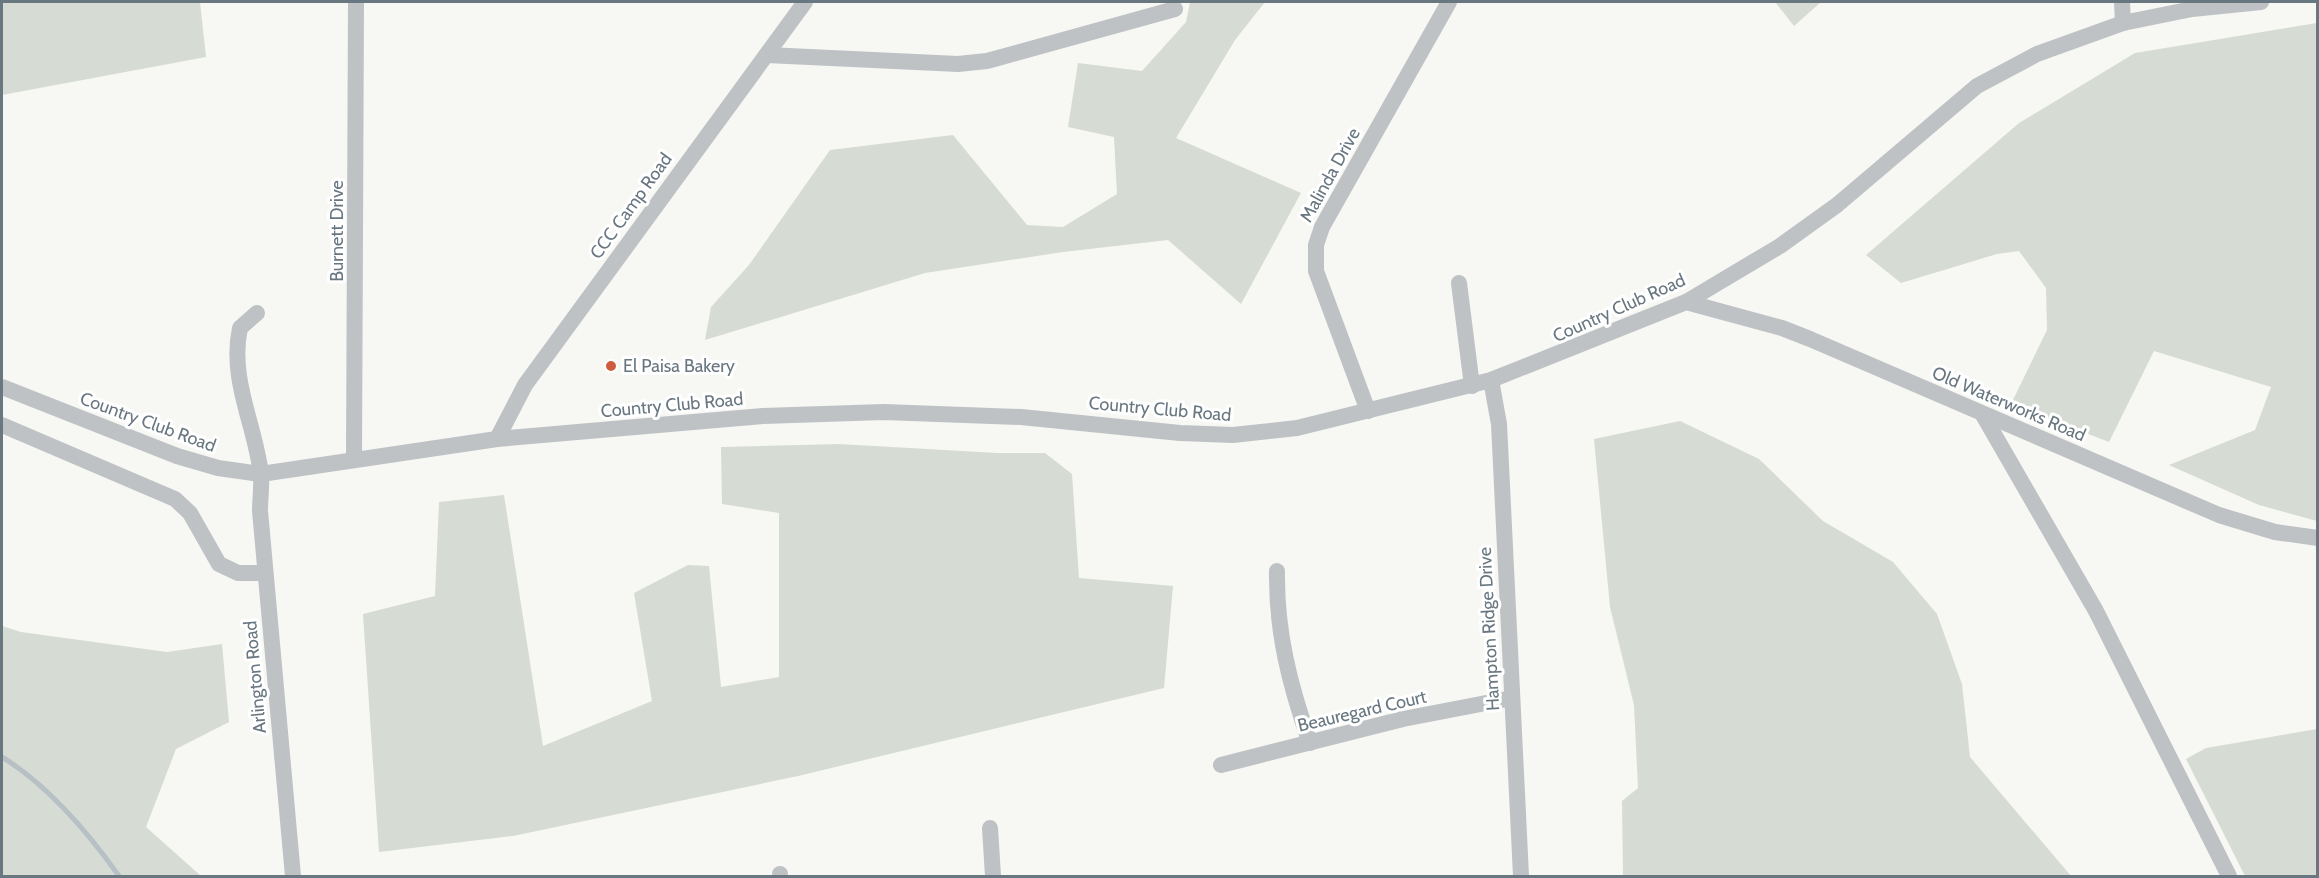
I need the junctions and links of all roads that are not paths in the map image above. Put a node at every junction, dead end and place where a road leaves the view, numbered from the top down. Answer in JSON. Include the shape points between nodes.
{"nodes":[{"id":1,"x":356,"y":2,"type":"edge"},
{"id":2,"x":805,"y":2,"type":"edge"},
{"id":3,"x":1449,"y":2,"type":"edge"},
{"id":4,"x":2122,"y":2,"type":"edge"},
{"id":5,"x":2261,"y":2,"type":"edge"},
{"id":6,"x":1174,"y":9,"type":"dead end"},
{"id":7,"x":2123,"y":23,"type":"junction"},
{"id":8,"x":767,"y":55,"type":"junction"},
{"id":9,"x":1459,"y":283,"type":"dead end"},
{"id":10,"x":1686,"y":302,"type":"junction"},
{"id":11,"x":257,"y":313,"type":"dead end"},
{"id":12,"x":1491,"y":380,"type":"junction"},
{"id":13,"x":1472,"y":386,"type":"junction"},
{"id":14,"x":2,"y":387,"type":"edge"},
{"id":15,"x":1368,"y":411,"type":"junction"},
{"id":16,"x":1983,"y":415,"type":"junction"},
{"id":17,"x":2,"y":424,"type":"edge"},
{"id":18,"x":497,"y":439,"type":"junction"},
{"id":19,"x":354,"y":460,"type":"junction"},
{"id":20,"x":261,"y":474,"type":"junction"},
{"id":21,"x":2318,"y":538,"type":"edge"},
{"id":22,"x":1277,"y":571,"type":"dead end"},
{"id":23,"x":265,"y":573,"type":"junction"},
{"id":24,"x":1512,"y":698,"type":"junction"},
{"id":25,"x":1310,"y":742,"type":"junction"},
{"id":26,"x":1221,"y":765,"type":"dead end"},
{"id":27,"x":990,"y":828,"type":"dead end"},
{"id":28,"x":293,"y":876,"type":"edge"},
{"id":29,"x":993,"y":876,"type":"edge"},
{"id":30,"x":1521,"y":876,"type":"edge"},
{"id":31,"x":2229,"y":876,"type":"edge"}],
"edges":[{"from":1,"to":19,"type":"street","name":"Burnett Drive"},
{"from":2,"to":8,"type":"street","name":"CCC Camp Road"},
{"from":3,"to":15,"type":"street","name":"Malinda Drive","via":[[1322,227],[1316,245],[1315,263],[1321,287]]},
{"from":4,"to":7,"type":"street"},
{"from":5,"to":7,"type":"street","name":"Country Club Road","via":[[2192,9]]},
{"from":6,"to":8,"type":"street","via":[[987,61],[958,64]]},
{"from":7,"to":10,"type":"street","name":"Country Club Road","via":[[2037,54],[1977,86],[1837,205],[1780,246]]},
{"from":8,"to":18,"type":"street","name":"CCC Camp Road","via":[[525,385]]},
{"from":9,"to":13,"type":"street"},
{"from":10,"to":12,"type":"street","name":"Country Club Road"},
{"from":10,"to":16,"type":"street","name":"Old Waterworks Road","via":[[1782,328]]},
{"from":11,"to":20,"type":"street","name":"Arlington Road","via":[[240,328],[236,359]]},
{"from":12,"to":13,"type":"street","name":"Country Club Road"},
{"from":12,"to":24,"type":"street","name":"Hampton Ridge Drive","via":[[1499,424]]},
{"from":13,"to":15,"type":"street","name":"Country Club Road"},
{"from":14,"to":20,"type":"street","name":"Country Club Road","via":[[177,456],[218,468]]},
{"from":15,"to":18,"type":"street","name":"Country Club Road","via":[[1297,428],[1233,435],[1180,434],[1022,417],[884,412],[763,416]]},
{"from":16,"to":21,"type":"street","name":"Old Waterworks Road","via":[[2219,515],[2275,532]]},
{"from":16,"to":31,"type":"street","via":[[2096,611]]},
{"from":17,"to":23,"type":"street","via":[[176,499],[190,513],[219,564],[238,573]]},
{"from":18,"to":19,"type":"street","name":"Country Club Road"},
{"from":19,"to":20,"type":"street","name":"Country Club Road"},
{"from":20,"to":23,"type":"street","name":"Arlington Road"},
{"from":22,"to":25,"type":"street","via":[[1276,601],[1285,663]]},
{"from":23,"to":28,"type":"street","name":"Arlington Road"},
{"from":24,"to":25,"type":"street","name":"Beauregard Court"},
{"from":24,"to":30,"type":"street","name":"Hampton Ridge Drive"},
{"from":25,"to":26,"type":"street","name":"Beauregard Court"},
{"from":27,"to":29,"type":"street"}]}
